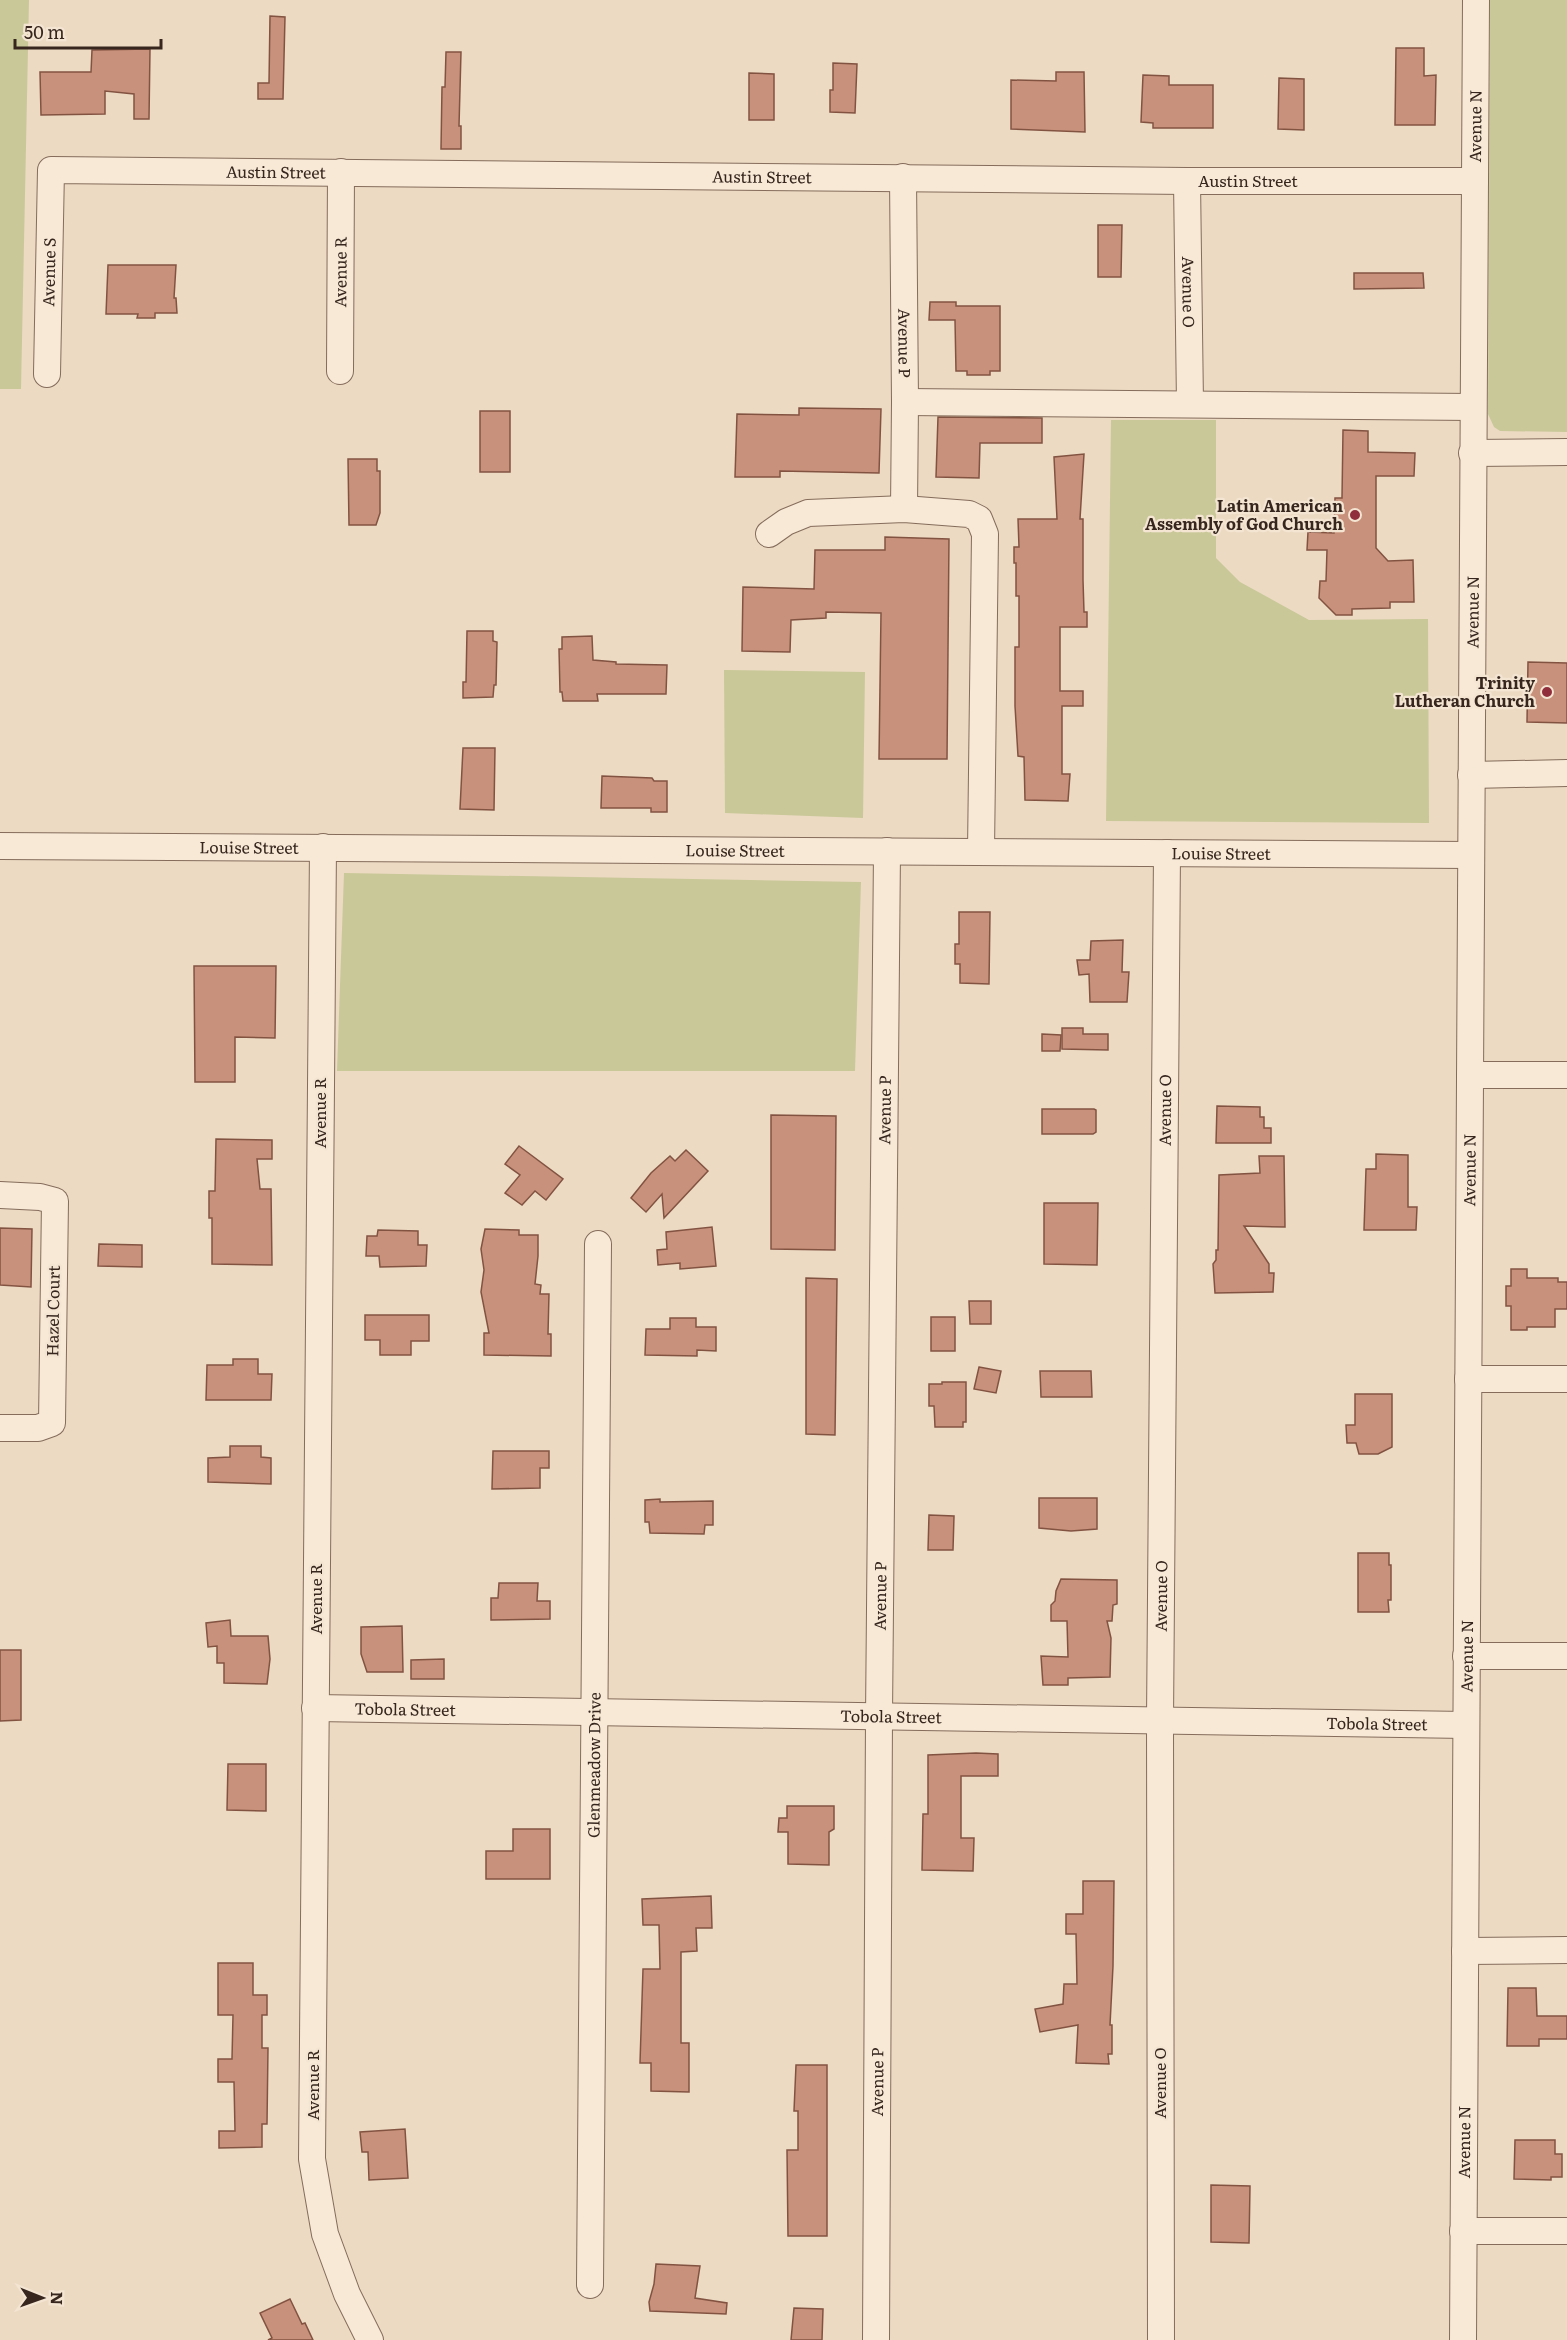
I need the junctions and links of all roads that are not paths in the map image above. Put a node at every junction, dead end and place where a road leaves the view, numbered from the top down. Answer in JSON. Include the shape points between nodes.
{"nodes":[{"id":1,"x":1476,"y":0,"type":"edge"},
{"id":2,"x":51,"y":170,"type":"joint"},
{"id":3,"x":341,"y":172,"type":"junction"},
{"id":4,"x":903,"y":177,"type":"junction"},
{"id":5,"x":1187,"y":181,"type":"junction"},
{"id":6,"x":1475,"y":181,"type":"junction"},
{"id":7,"x":340,"y":370,"type":"dead end"},
{"id":8,"x":47,"y":374,"type":"dead end"},
{"id":9,"x":905,"y":402,"type":"junction"},
{"id":10,"x":1190,"y":404,"type":"junction"},
{"id":11,"x":1473,"y":407,"type":"junction"},
{"id":12,"x":1567,"y":452,"type":"edge"},
{"id":13,"x":1472,"y":453,"type":"junction"},
{"id":14,"x":904,"y":509,"type":"junction"},
{"id":15,"x":769,"y":534,"type":"dead end"},
{"id":16,"x":1567,"y":773,"type":"edge"},
{"id":17,"x":1471,"y":775,"type":"junction"},
{"id":18,"x":0,"y":846,"type":"edge"},
{"id":19,"x":323,"y":847,"type":"junction"},
{"id":20,"x":887,"y":851,"type":"junction"},
{"id":21,"x":981,"y":851,"type":"junction"},
{"id":22,"x":1167,"y":853,"type":"junction"},
{"id":23,"x":1471,"y":855,"type":"junction"},
{"id":24,"x":1567,"y":1075,"type":"edge"},
{"id":25,"x":1470,"y":1076,"type":"junction"},
{"id":26,"x":0,"y":1195,"type":"edge"},
{"id":27,"x":598,"y":1244,"type":"dead end"},
{"id":28,"x":1468,"y":1379,"type":"junction"},
{"id":29,"x":1567,"y":1379,"type":"edge"},
{"id":30,"x":0,"y":1428,"type":"edge"},
{"id":31,"x":1466,"y":1656,"type":"junction"},
{"id":32,"x":1567,"y":1656,"type":"edge"},
{"id":33,"x":315,"y":1708,"type":"junction"},
{"id":34,"x":594,"y":1712,"type":"junction"},
{"id":35,"x":879,"y":1716,"type":"junction"},
{"id":36,"x":1160,"y":1721,"type":"junction"},
{"id":37,"x":1466,"y":1725,"type":"junction"},
{"id":38,"x":1567,"y":1950,"type":"edge"},
{"id":39,"x":1465,"y":1951,"type":"junction"},
{"id":40,"x":1463,"y":2231,"type":"junction"},
{"id":41,"x":1567,"y":2231,"type":"edge"},
{"id":42,"x":590,"y":2285,"type":"dead end"},
{"id":43,"x":370,"y":2340,"type":"edge"},
{"id":44,"x":876,"y":2340,"type":"edge"},
{"id":45,"x":1161,"y":2340,"type":"edge"},
{"id":46,"x":1463,"y":2340,"type":"edge"}],
"edges":[{"from":1,"to":6,"type":"street","name":"Avenue N"},
{"from":2,"to":3,"type":"street","name":"Austin Street"},
{"from":2,"to":8,"type":"street","name":"Avenue S"},
{"from":3,"to":4,"type":"street","name":"Austin Street"},
{"from":3,"to":7,"type":"street","name":"Avenue R"},
{"from":4,"to":5,"type":"street","name":"Austin Street"},
{"from":4,"to":9,"type":"street","name":"Avenue P"},
{"from":5,"to":6,"type":"street","name":"Austin Street"},
{"from":5,"to":10,"type":"street","name":"Avenue O"},
{"from":6,"to":11,"type":"street","name":"Avenue N"},
{"from":9,"to":10,"type":"street"},
{"from":9,"to":14,"type":"street","name":"Avenue P"},
{"from":10,"to":11,"type":"street"},
{"from":11,"to":13,"type":"street","name":"Avenue N"},
{"from":12,"to":13,"type":"street"},
{"from":13,"to":17,"type":"street","name":"Avenue N"},
{"from":14,"to":15,"type":"street","via":[[808,513]]},
{"from":14,"to":21,"type":"street","via":[[969,514],[979,519],[985,534]]},
{"from":16,"to":17,"type":"street"},
{"from":17,"to":23,"type":"street","name":"Avenue N"},
{"from":18,"to":19,"type":"street","name":"Louise Street"},
{"from":19,"to":20,"type":"street","name":"Louise Street"},
{"from":19,"to":33,"type":"street","name":"Avenue R"},
{"from":20,"to":21,"type":"street","name":"Louise Street"},
{"from":20,"to":35,"type":"street","name":"Avenue P"},
{"from":21,"to":22,"type":"street","name":"Louise Street"},
{"from":22,"to":23,"type":"street","name":"Louise Street"},
{"from":22,"to":36,"type":"street","name":"Avenue O"},
{"from":23,"to":25,"type":"street","name":"Avenue N"},
{"from":24,"to":25,"type":"street"},
{"from":25,"to":28,"type":"street","name":"Avenue N"},
{"from":26,"to":30,"type":"street","name":"Hazel Court","via":[[55,1201],[51,1423],[38,1428]]},
{"from":27,"to":34,"type":"street","name":"Glenmeadow Drive"},
{"from":28,"to":29,"type":"street"},
{"from":28,"to":31,"type":"street","name":"Avenue N"},
{"from":31,"to":32,"type":"street"},
{"from":31,"to":37,"type":"street","name":"Avenue N"},
{"from":33,"to":34,"type":"street","name":"Tobola Street"},
{"from":33,"to":43,"type":"street","name":"Avenue R","via":[[312,2159],[325,2234],[347,2294]]},
{"from":34,"to":35,"type":"street","name":"Tobola Street"},
{"from":34,"to":42,"type":"street","name":"Glenmeadow Drive"},
{"from":35,"to":36,"type":"street","name":"Tobola Street"},
{"from":35,"to":44,"type":"street","name":"Avenue P"},
{"from":36,"to":37,"type":"street","name":"Tobola Street"},
{"from":36,"to":45,"type":"street","name":"Avenue O"},
{"from":37,"to":39,"type":"street","name":"Avenue N"},
{"from":38,"to":39,"type":"street"},
{"from":39,"to":40,"type":"street","name":"Avenue N"},
{"from":40,"to":41,"type":"street"},
{"from":40,"to":46,"type":"street","name":"Avenue N"}]}
